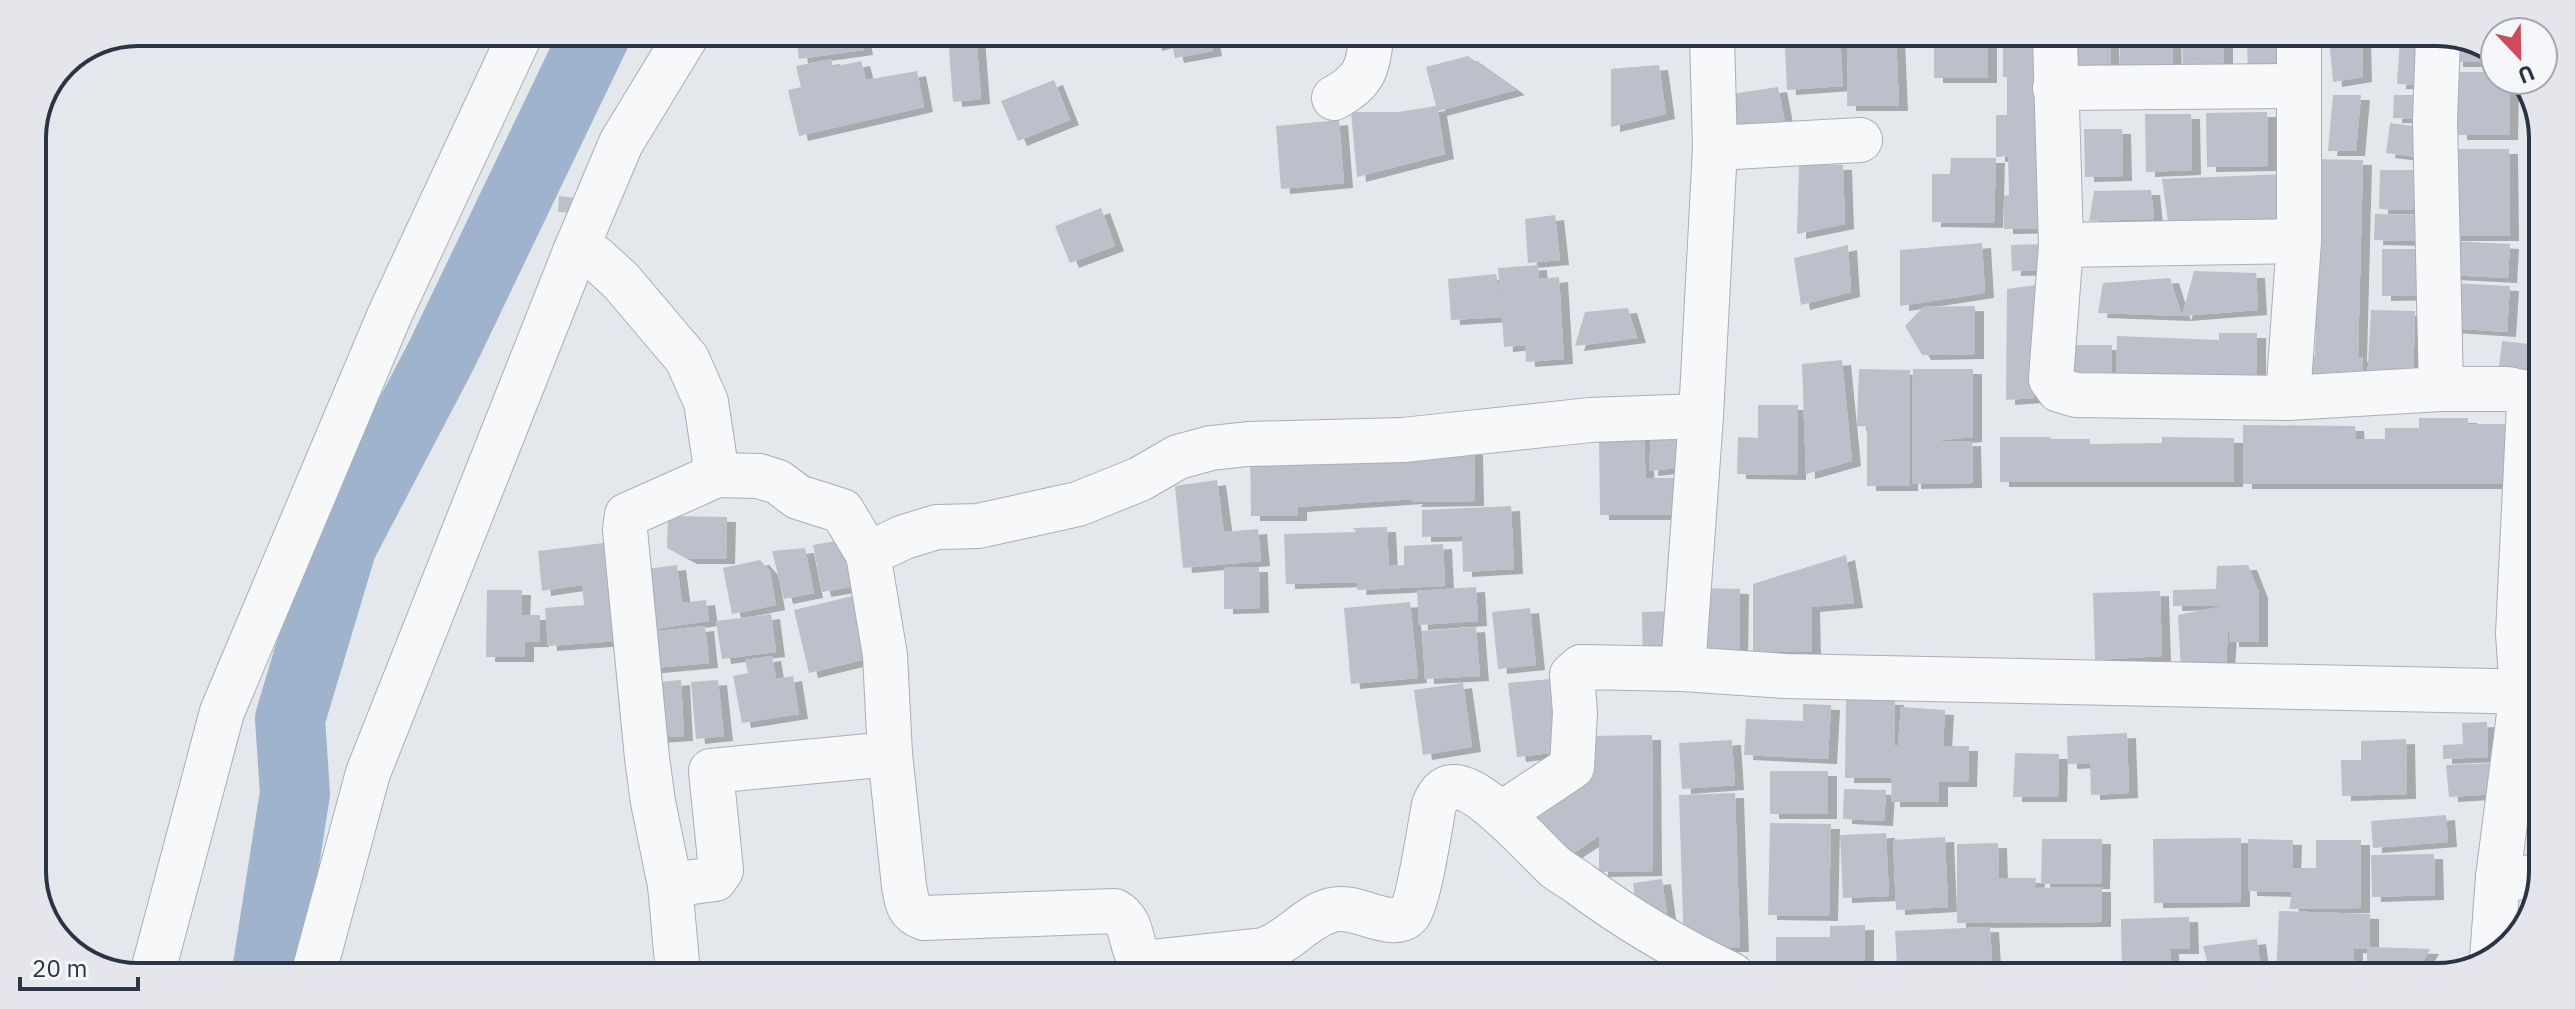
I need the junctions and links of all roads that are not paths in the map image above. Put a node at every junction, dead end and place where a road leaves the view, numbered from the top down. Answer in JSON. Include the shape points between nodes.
{"nodes":[{"id":1,"x":515,"y":46,"type":"edge"},
{"id":2,"x":680,"y":46,"type":"edge"},
{"id":3,"x":1369,"y":46,"type":"edge"},
{"id":4,"x":1712,"y":46,"type":"edge"},
{"id":5,"x":2055,"y":46,"type":"edge"},
{"id":6,"x":2299,"y":46,"type":"edge"},
{"id":7,"x":2438,"y":46,"type":"edge"},
{"id":8,"x":2298,"y":86,"type":"junction"},
{"id":9,"x":2055,"y":88,"type":"junction"},
{"id":10,"x":1334,"y":98,"type":"dead end"},
{"id":11,"x":1860,"y":140,"type":"dead end"},
{"id":12,"x":1715,"y":148,"type":"junction"},
{"id":13,"x":2299,"y":241,"type":"junction"},
{"id":14,"x":2061,"y":245,"type":"junction"},
{"id":15,"x":575,"y":252,"type":"junction"},
{"id":16,"x":2441,"y":389,"type":"junction"},
{"id":17,"x":2288,"y":398,"type":"junction"},
{"id":18,"x":2529,"y":398,"type":"edge"},
{"id":19,"x":1701,"y":416,"type":"junction"},
{"id":20,"x":717,"y":475,"type":"junction"},
{"id":21,"x":2529,"y":485,"type":"edge"},
{"id":22,"x":868,"y":554,"type":"junction"},
{"id":23,"x":1683,"y":669,"type":"junction"},
{"id":24,"x":2529,"y":686,"type":"edge"},
{"id":25,"x":2529,"y":691,"type":"edge"},
{"id":26,"x":2529,"y":707,"type":"edge"},
{"id":27,"x":890,"y":754,"type":"junction"},
{"id":28,"x":1501,"y":814,"type":"junction"},
{"id":29,"x":2518,"y":878,"type":"edge"},
{"id":30,"x":670,"y":885,"type":"junction"},
{"id":31,"x":2498,"y":939,"type":"edge"},
{"id":32,"x":155,"y":963,"type":"edge"},
{"id":33,"x":316,"y":963,"type":"edge"},
{"id":34,"x":677,"y":963,"type":"edge"},
{"id":35,"x":1710,"y":963,"type":"edge"}],
"edges":[{"from":1,"to":32,"type":"street","via":[[390,314],[222,712]]},
{"from":2,"to":15,"type":"street","via":[[621,143]]},
{"from":3,"to":10,"type":"street","via":[[1365,70],[1353,88]]},
{"from":4,"to":12,"type":"street"},
{"from":5,"to":9,"type":"street"},
{"from":6,"to":8,"type":"street"},
{"from":7,"to":16,"type":"street"},
{"from":8,"to":9,"type":"street"},
{"from":8,"to":13,"type":"street"},
{"from":9,"to":14,"type":"street"},
{"from":11,"to":12,"type":"street"},
{"from":12,"to":19,"type":"street"},
{"from":13,"to":14,"type":"street"},
{"from":13,"to":17,"type":"street"},
{"from":14,"to":17,"type":"street","via":[[2051,379],[2059,390],[2076,395]]},
{"from":15,"to":20,"type":"street","via":[[596,258],[621,281],[687,359],[706,402]]},
{"from":15,"to":33,"type":"street","via":[[368,773]]},
{"from":16,"to":17,"type":"street"},
{"from":16,"to":18,"type":"street","via":[[2508,389]]},
{"from":19,"to":22,"type":"street","via":[[1590,420],[1403,440],[1211,448],[1178,457],[1078,504],[978,526],[937,527]]},
{"from":19,"to":23,"type":"street"},
{"from":20,"to":22,"type":"street","via":[[759,476],[798,497],[842,511]]},
{"from":20,"to":30,"type":"street","via":[[627,515],[625,530],[647,758]]},
{"from":21,"to":24,"type":"street","via":[[2518,634]]},
{"from":22,"to":27,"type":"street","via":[[885,655]]},
{"from":23,"to":25,"type":"street","via":[[1786,676]]},
{"from":23,"to":28,"type":"street","via":[[1581,667],[1572,675],[1572,767]]},
{"from":26,"to":29,"type":"street"},
{"from":27,"to":28,"type":"street","via":[[904,886],[913,914],[924,918],[1115,911],[1127,921],[1136,953],[1145,962],[1263,950],[1319,914],[1343,908],[1403,919],[1410,913],[1438,795],[1455,787],[1469,791]]},
{"from":27,"to":30,"type":"street","via":[[711,771],[721,870],[715,879]]},
{"from":28,"to":35,"type":"street","via":[[1556,868],[1621,915]]},
{"from":29,"to":31,"type":"street"},
{"from":30,"to":34,"type":"street"}]}
